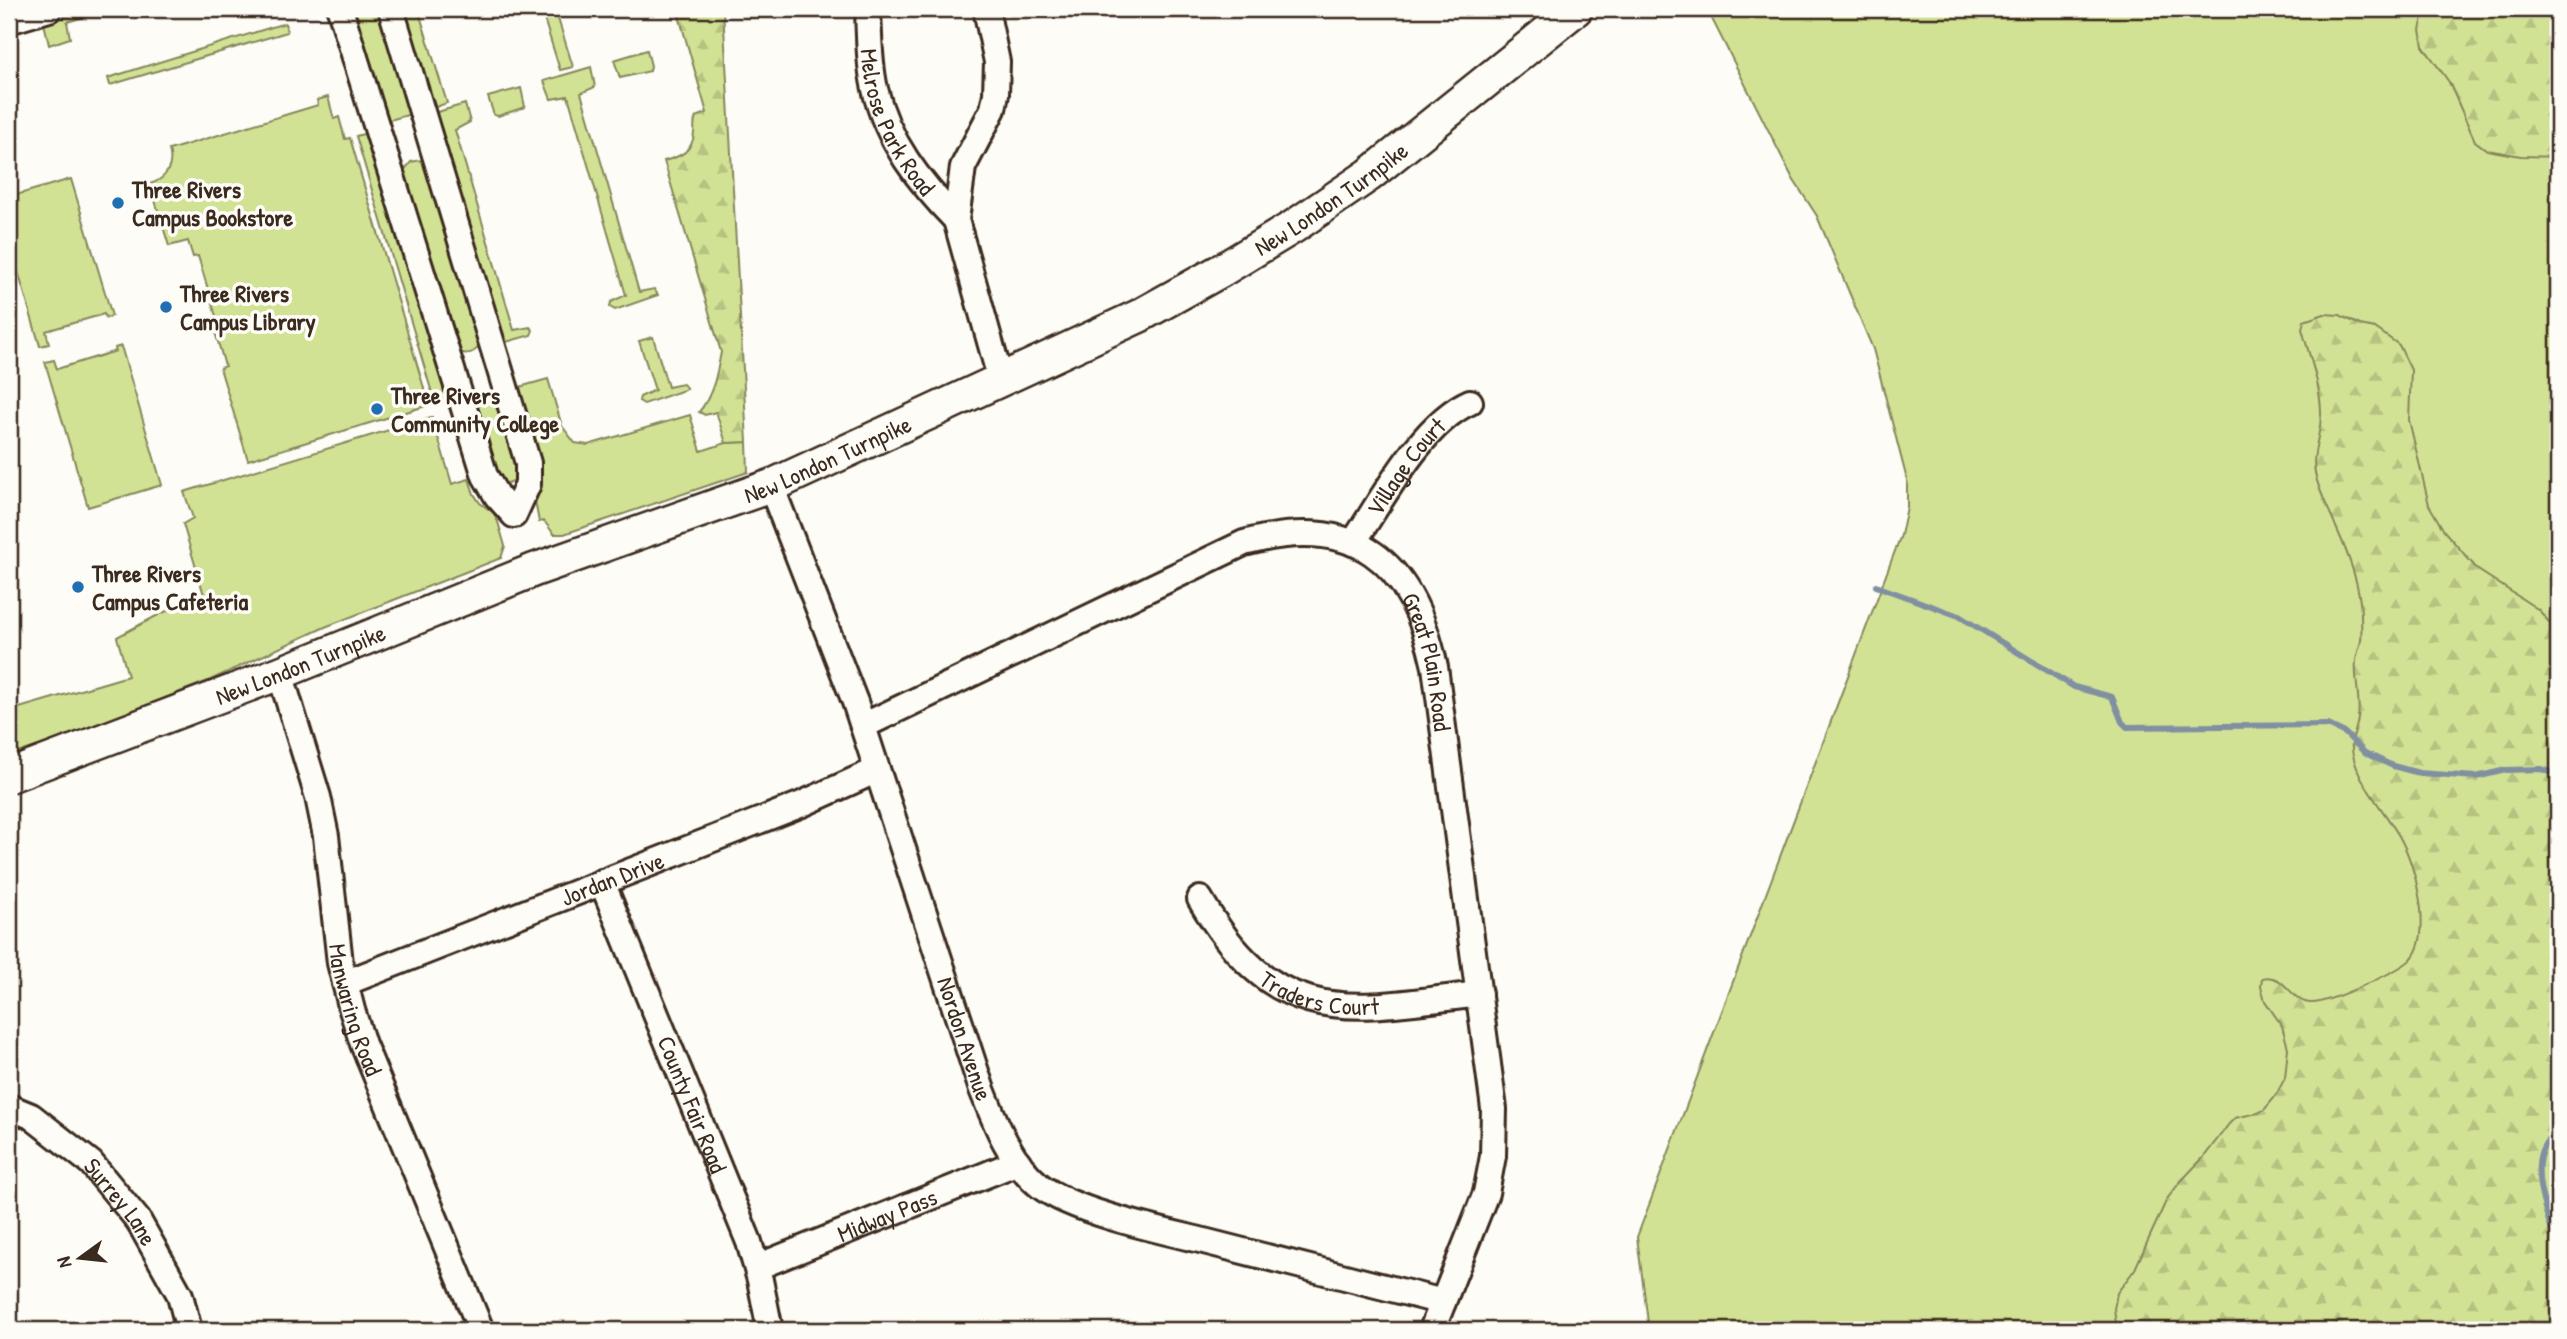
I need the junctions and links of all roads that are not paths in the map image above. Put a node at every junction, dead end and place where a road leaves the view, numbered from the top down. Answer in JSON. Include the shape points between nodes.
{"nodes":[{"id":1,"x":49,"y":9,"type":"edge"},
{"id":2,"x":340,"y":9,"type":"edge"},
{"id":3,"x":391,"y":9,"type":"edge"},
{"id":4,"x":868,"y":9,"type":"edge"},
{"id":5,"x":986,"y":9,"type":"edge"},
{"id":6,"x":1576,"y":9,"type":"edge"},
{"id":7,"x":9,"y":21,"type":"edge"},
{"id":8,"x":956,"y":220,"type":"junction"},
{"id":9,"x":1001,"y":381,"type":"junction"},
{"id":10,"x":1470,"y":402,"type":"dead end"},
{"id":11,"x":771,"y":486,"type":"junction"},
{"id":12,"x":1353,"y":543,"type":"junction"},
{"id":13,"x":280,"y":673,"type":"junction"},
{"id":14,"x":863,"y":726,"type":"junction"},
{"id":15,"x":877,"y":771,"type":"junction"},
{"id":16,"x":9,"y":776,"type":"edge"},
{"id":17,"x":602,"y":882,"type":"junction"},
{"id":18,"x":1200,"y":899,"type":"dead end"},
{"id":19,"x":345,"y":983,"type":"junction"},
{"id":20,"x":1479,"y":995,"type":"junction"},
{"id":21,"x":9,"y":1107,"type":"edge"},
{"id":22,"x":1018,"y":1162,"type":"junction"},
{"id":23,"x":757,"y":1267,"type":"junction"},
{"id":24,"x":1443,"y":1302,"type":"junction"},
{"id":25,"x":189,"y":1330,"type":"edge"},
{"id":26,"x":481,"y":1330,"type":"edge"},
{"id":27,"x":770,"y":1330,"type":"edge"},
{"id":28,"x":1432,"y":1330,"type":"edge"}],
"edges":[{"from":1,"to":7,"type":"street"},
{"from":2,"to":3,"type":"street","via":[[485,476],[514,515],[528,484],[528,463]]},
{"from":4,"to":8,"type":"street","name":"Melrose Park Road","via":[[874,87],[888,128],[924,186]]},
{"from":5,"to":8,"type":"street","name":"Melrose Park Road","via":[[997,62],[996,94],[963,167]]},
{"from":6,"to":9,"type":"main road","name":"New London Turnpike","via":[[1369,175],[1293,228],[1139,316]]},
{"from":8,"to":9,"type":"street","name":"Melrose Park Road"},
{"from":9,"to":11,"type":"main road","name":"New London Turnpike"},
{"from":10,"to":12,"type":"street","name":"Village Court","via":[[1428,434]]},
{"from":11,"to":13,"type":"main road","name":"New London Turnpike","via":[[534,570]]},
{"from":11,"to":14,"type":"street","name":"Nordon Avenue"},
{"from":12,"to":14,"type":"street","name":"Great Plain Road","via":[[1298,534],[1235,546]]},
{"from":12,"to":20,"type":"street","name":"Great Plain Road","via":[[1380,558],[1401,579],[1428,636]]},
{"from":13,"to":16,"type":"main road","name":"New London Turnpike"},
{"from":13,"to":19,"type":"street","name":"Manwaring Road","via":[[318,797]]},
{"from":14,"to":15,"type":"street","name":"Nordon Avenue"},
{"from":15,"to":17,"type":"street","name":"Jordan Drive"},
{"from":15,"to":22,"type":"street","name":"Nordon Avenue","via":[[981,1087]]},
{"from":17,"to":19,"type":"street","name":"Jordan Drive"},
{"from":17,"to":23,"type":"street","name":"County Fair Road"},
{"from":18,"to":20,"type":"street","name":"Traders Court","via":[[1255,969],[1274,985],[1306,999],[1358,1007]]},
{"from":19,"to":26,"type":"street","name":"Manwaring Road","via":[[363,1044]]},
{"from":20,"to":24,"type":"street","name":"Great Plain Road","via":[[1493,1095],[1493,1156],[1478,1217]]},
{"from":21,"to":25,"type":"street","name":"Surrey Lane","via":[[31,1116],[91,1163],[138,1220],[180,1295]]},
{"from":22,"to":23,"type":"street","name":"Midway Pass"},
{"from":22,"to":24,"type":"street","name":"Nordon Avenue","via":[[1045,1189],[1091,1209]]},
{"from":23,"to":27,"type":"street","name":"County Fair Road"},
{"from":24,"to":28,"type":"street","name":"Great Plain Road"}]}
